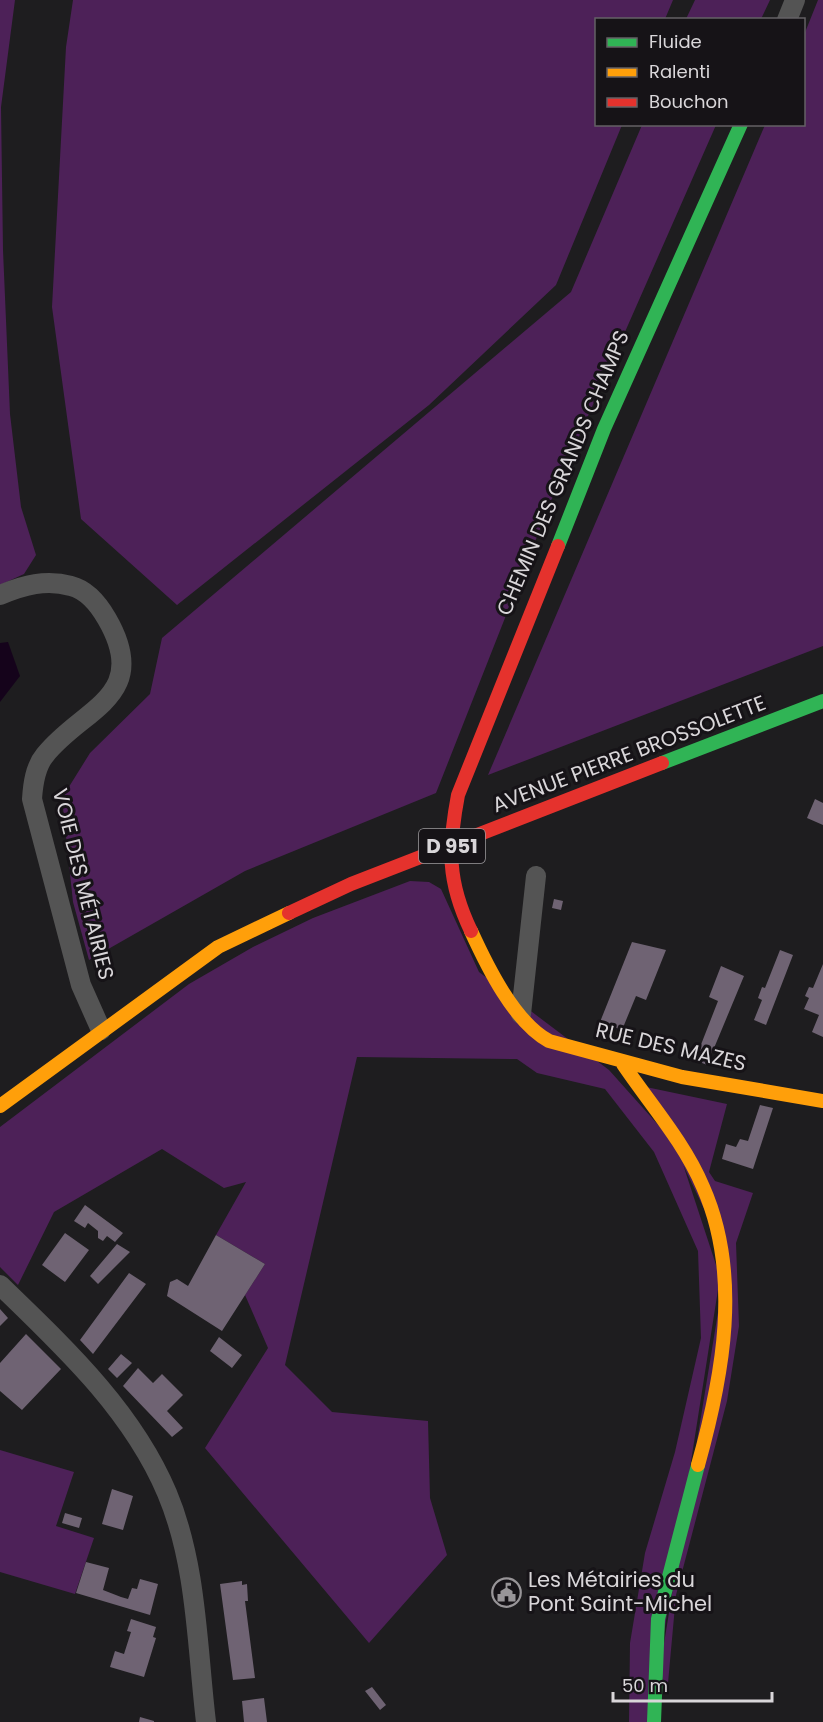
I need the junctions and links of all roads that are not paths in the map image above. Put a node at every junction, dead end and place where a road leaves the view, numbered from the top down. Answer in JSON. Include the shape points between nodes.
{"nodes":[{"id":1,"x":795,"y":0,"type":"edge"},
{"id":2,"x":788,"y":18,"type":"edge"},
{"id":3,"x":740,"y":126,"type":"edge"},
{"id":4,"x":0,"y":595,"type":"edge"},
{"id":5,"x":823,"y":701,"type":"edge"},
{"id":6,"x":449,"y":847,"type":"junction"},
{"id":7,"x":536,"y":876,"type":"dead end"},
{"id":8,"x":521,"y":1014,"type":"junction"},
{"id":9,"x":101,"y":1030,"type":"junction"},
{"id":10,"x":623,"y":1064,"type":"junction"},
{"id":11,"x":823,"y":1101,"type":"edge"},
{"id":12,"x":0,"y":1106,"type":"edge"},
{"id":13,"x":0,"y":1285,"type":"edge"},
{"id":14,"x":206,"y":1722,"type":"edge"},
{"id":15,"x":654,"y":1722,"type":"edge"}],
"edges":[{"from":1,"to":2,"type":"street"},
{"from":3,"to":6,"type":"street","name":"CHEMIN DES GRANDS CHAMPS","via":[[604,429],[458,795]]},
{"from":4,"to":9,"type":"street","name":"VOIE DES MÉTAIRIES","via":[[18,587],[52,581],[76,587],[99,604],[113,629],[121,657],[120,671],[105,703],[44,755],[32,799],[81,985]]},
{"from":5,"to":6,"type":"street","name":"AVENUE PIERRE BROSSOLETTE","number":"D 951"},
{"from":6,"to":8,"type":"street","name":"RUE DES MAZES","via":[[452,884],[472,932],[492,975]]},
{"from":6,"to":9,"type":"street","name":"AVENUE PIERRE BROSSOLETTE","number":"D 951","via":[[351,884],[218,947]]},
{"from":7,"to":8,"type":"street"},
{"from":8,"to":10,"type":"street","name":"RUE DES MAZES","via":[[542,1037]]},
{"from":9,"to":12,"type":"street","number":"D 951"},
{"from":10,"to":11,"type":"street","name":"RUE DES MAZES","via":[[696,1081]]},
{"from":10,"to":15,"type":"street","via":[[696,1169],[710,1205],[726,1277],[723,1349],[714,1400],[656,1630]]},
{"from":13,"to":14,"type":"street","via":[[95,1381],[139,1439],[168,1494],[188,1565]]}]}
